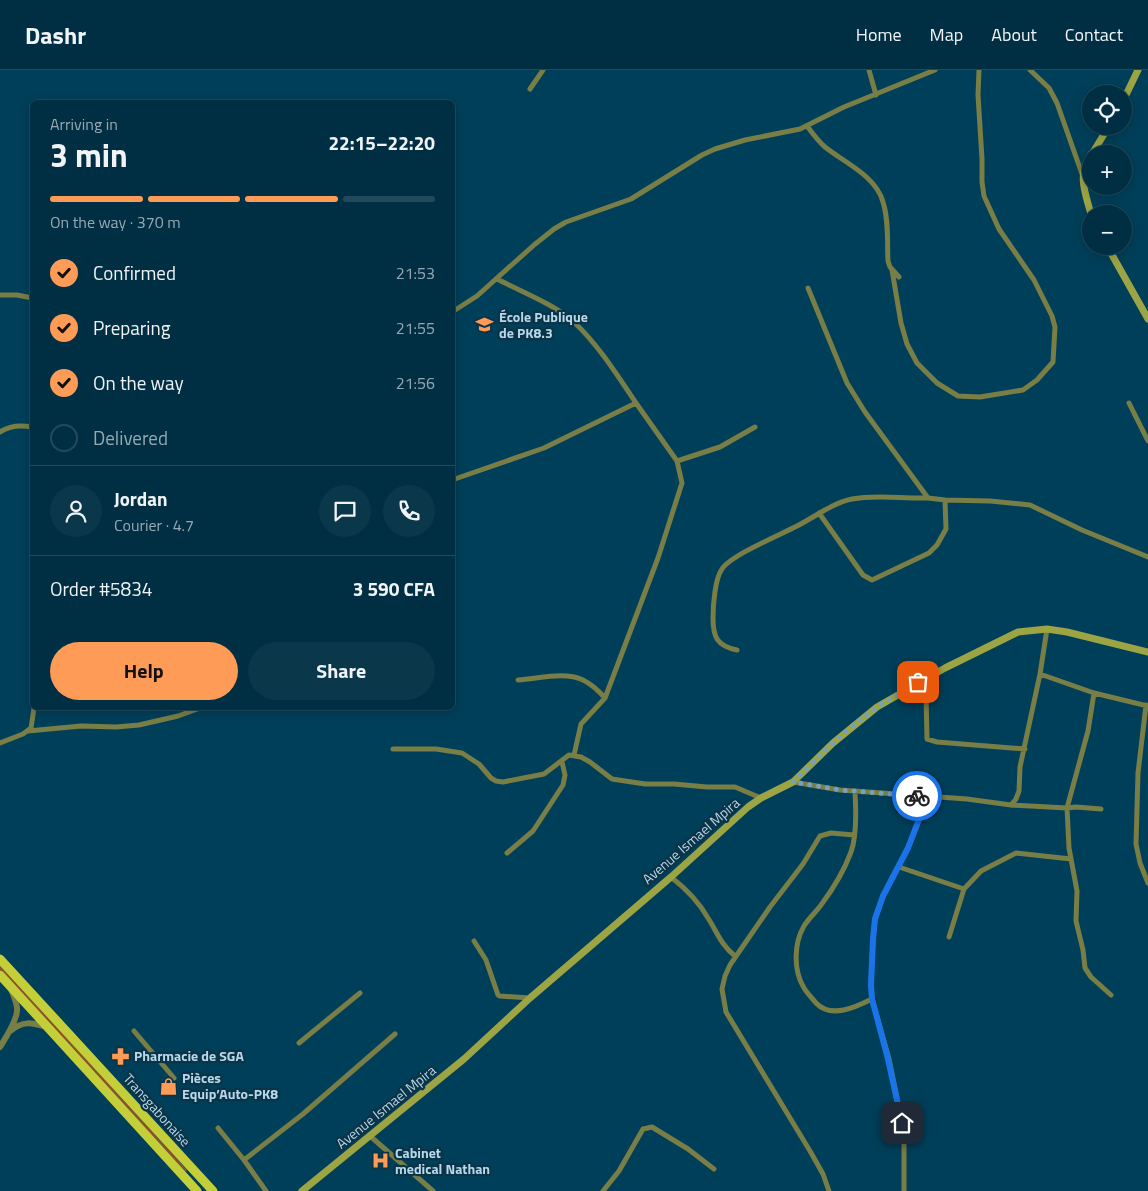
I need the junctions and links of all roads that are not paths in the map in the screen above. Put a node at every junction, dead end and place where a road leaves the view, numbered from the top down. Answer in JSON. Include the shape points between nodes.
{"nodes":[{"id":1,"x":543,"y":70,"type":"edge"},
{"id":2,"x":869,"y":70,"type":"edge"},
{"id":3,"x":935,"y":70,"type":"edge"},
{"id":4,"x":979,"y":70,"type":"edge"},
{"id":5,"x":1030,"y":70,"type":"edge"},
{"id":6,"x":1138,"y":70,"type":"edge"},
{"id":7,"x":1131,"y":85,"type":"edge"},
{"id":8,"x":530,"y":89,"type":"dead end"},
{"id":9,"x":876,"y":95,"type":"junction"},
{"id":10,"x":807,"y":126,"type":"junction"},
{"id":11,"x":1082,"y":174,"type":"edge"},
{"id":12,"x":1112,"y":255,"type":"edge"},
{"id":13,"x":892,"y":270,"type":"junction"},
{"id":14,"x":899,"y":278,"type":"dead end"},
{"id":15,"x":497,"y":279,"type":"junction"},
{"id":16,"x":808,"y":288,"type":"dead end"},
{"id":17,"x":0,"y":295,"type":"edge"},
{"id":18,"x":30,"y":297,"type":"edge"},
{"id":19,"x":455,"y":310,"type":"edge"},
{"id":20,"x":1148,"y":319,"type":"edge"},
{"id":21,"x":636,"y":403,"type":"junction"},
{"id":22,"x":1129,"y":403,"type":"dead end"},
{"id":23,"x":30,"y":427,"type":"edge"},
{"id":24,"x":755,"y":427,"type":"dead end"},
{"id":25,"x":0,"y":432,"type":"edge"},
{"id":26,"x":1148,"y":441,"type":"edge"},
{"id":27,"x":677,"y":462,"type":"junction"},
{"id":28,"x":455,"y":479,"type":"edge"},
{"id":29,"x":928,"y":498,"type":"junction"},
{"id":30,"x":945,"y":500,"type":"junction"},
{"id":31,"x":819,"y":513,"type":"junction"},
{"id":32,"x":1148,"y":558,"type":"edge"},
{"id":33,"x":1047,"y":629,"type":"junction"},
{"id":34,"x":737,"y":650,"type":"dead end"},
{"id":35,"x":1148,"y":652,"type":"edge"},
{"id":36,"x":1040,"y":674,"type":"junction"},
{"id":37,"x":518,"y":680,"type":"dead end"},
{"id":38,"x":918,"y":682,"type":"junction"},
{"id":39,"x":1094,"y":693,"type":"junction"},
{"id":40,"x":605,"y":698,"type":"junction"},
{"id":41,"x":1147,"y":706,"type":"edge"},
{"id":42,"x":34,"y":710,"type":"edge"},
{"id":43,"x":194,"y":710,"type":"edge"},
{"id":44,"x":28,"y":731,"type":"junction"},
{"id":45,"x":0,"y":743,"type":"edge"},
{"id":46,"x":1025,"y":749,"type":"junction"},
{"id":47,"x":393,"y":750,"type":"dead end"},
{"id":48,"x":574,"y":755,"type":"junction"},
{"id":49,"x":562,"y":762,"type":"junction"},
{"id":50,"x":793,"y":782,"type":"junction"},
{"id":51,"x":856,"y":792,"type":"junction"},
{"id":52,"x":923,"y":797,"type":"junction"},
{"id":53,"x":761,"y":798,"type":"junction"},
{"id":54,"x":1011,"y":805,"type":"junction"},
{"id":55,"x":1067,"y":808,"type":"junction"},
{"id":56,"x":1101,"y":809,"type":"dead end"},
{"id":57,"x":854,"y":835,"type":"junction"},
{"id":58,"x":507,"y":853,"type":"dead end"},
{"id":59,"x":1071,"y":859,"type":"junction"},
{"id":60,"x":899,"y":867,"type":"junction"},
{"id":61,"x":671,"y":877,"type":"junction"},
{"id":62,"x":1148,"y":883,"type":"edge"},
{"id":63,"x":964,"y":889,"type":"junction"},
{"id":64,"x":949,"y":937,"type":"dead end"},
{"id":65,"x":474,"y":941,"type":"dead end"},
{"id":66,"x":735,"y":956,"type":"junction"},
{"id":67,"x":0,"y":959,"type":"edge"},
{"id":68,"x":0,"y":975,"type":"edge"},
{"id":69,"x":11,"y":988,"type":"junction"},
{"id":70,"x":360,"y":994,"type":"dead end"},
{"id":71,"x":1111,"y":995,"type":"dead end"},
{"id":72,"x":530,"y":998,"type":"junction"},
{"id":73,"x":872,"y":999,"type":"junction"},
{"id":74,"x":48,"y":1028,"type":"junction"},
{"id":75,"x":10,"y":1031,"type":"junction"},
{"id":76,"x":134,"y":1031,"type":"dead end"},
{"id":77,"x":395,"y":1034,"type":"dead end"},
{"id":78,"x":300,"y":1042,"type":"dead end"},
{"id":79,"x":0,"y":1047,"type":"edge"},
{"id":80,"x":174,"y":1078,"type":"dead end"},
{"id":81,"x":218,"y":1128,"type":"dead end"},
{"id":82,"x":370,"y":1136,"type":"junction"},
{"id":83,"x":244,"y":1160,"type":"junction"},
{"id":84,"x":714,"y":1169,"type":"dead end"},
{"id":85,"x":197,"y":1191,"type":"edge"},
{"id":86,"x":213,"y":1191,"type":"edge"},
{"id":87,"x":266,"y":1191,"type":"edge"},
{"id":88,"x":302,"y":1191,"type":"edge"},
{"id":89,"x":433,"y":1191,"type":"edge"},
{"id":90,"x":603,"y":1191,"type":"edge"},
{"id":91,"x":829,"y":1191,"type":"edge"},
{"id":92,"x":904,"y":1191,"type":"edge"}],
"edges":[{"from":1,"to":8,"type":"street"},
{"from":2,"to":9,"type":"street"},
{"from":3,"to":9,"type":"street"},
{"from":4,"to":13,"type":"street","via":[[984,196],[999,229],[1034,280],[1052,316],[1055,327],[1053,362],[1023,390],[980,397],[958,396],[937,383],[917,363],[907,344]]},
{"from":5,"to":11,"type":"street","via":[[1049,88],[1057,103]]},
{"from":6,"to":7,"type":"main road"},
{"from":9,"to":10,"type":"street"},
{"from":10,"to":13,"type":"street","via":[[824,147],[861,173],[878,190],[885,212],[888,261]]},
{"from":10,"to":15,"type":"street","via":[[728,145],[702,155],[631,199],[585,214],[554,229]]},
{"from":12,"to":20,"type":"main road"},
{"from":13,"to":14,"type":"street"},
{"from":15,"to":19,"type":"street"},
{"from":15,"to":21,"type":"street","via":[[574,322]]},
{"from":16,"to":29,"type":"street","via":[[847,382]]},
{"from":17,"to":18,"type":"street"},
{"from":21,"to":27,"type":"street"},
{"from":21,"to":28,"type":"street","via":[[544,448]]},
{"from":22,"to":26,"type":"street"},
{"from":23,"to":25,"type":"street","via":[[5,428]]},
{"from":24,"to":27,"type":"street","via":[[720,447]]},
{"from":27,"to":40,"type":"street","via":[[682,483],[677,503]]},
{"from":29,"to":30,"type":"street"},
{"from":29,"to":31,"type":"street","via":[[867,497],[834,505]]},
{"from":30,"to":31,"type":"street","via":[[946,529],[937,545],[929,553],[872,580],[863,575]]},
{"from":30,"to":32,"type":"street","via":[[1030,505]]},
{"from":31,"to":34,"type":"street","via":[[722,568],[717,584],[714,631],[719,643]]},
{"from":33,"to":35,"type":"main road","name":"Avenue Ismael Mpira"},
{"from":33,"to":36,"type":"street"},
{"from":33,"to":38,"type":"main road","name":"Avenue Ismael Mpira","via":[[1018,632]]},
{"from":36,"to":39,"type":"street"},
{"from":36,"to":46,"type":"street"},
{"from":37,"to":40,"type":"street","via":[[572,677],[583,680]]},
{"from":38,"to":46,"type":"street","via":[[926,694],[927,739]]},
{"from":38,"to":50,"type":"main road","name":"Avenue Ismael Mpira","via":[[860,719]]},
{"from":39,"to":41,"type":"street"},
{"from":39,"to":55,"type":"street","via":[[1088,731]]},
{"from":40,"to":48,"type":"street","via":[[580,724]]},
{"from":41,"to":62,"type":"street","via":[[1138,774],[1136,844]]},
{"from":42,"to":44,"type":"street","via":[[33,723]]},
{"from":43,"to":44,"type":"street","via":[[139,725]]},
{"from":44,"to":45,"type":"street"},
{"from":46,"to":54,"type":"street","via":[[1019,791]]},
{"from":47,"to":49,"type":"street","via":[[436,749],[462,753],[479,764],[496,782],[544,774]]},
{"from":48,"to":49,"type":"street","via":[[569,755]]},
{"from":48,"to":53,"type":"street","via":[[590,762],[612,779],[645,784],[736,787]]},
{"from":49,"to":58,"type":"street","via":[[563,785],[533,831]]},
{"from":50,"to":51,"type":"street"},
{"from":50,"to":53,"type":"main road","name":"Avenue Ismael Mpira"},
{"from":51,"to":52,"type":"street"},
{"from":51,"to":57,"type":"street"},
{"from":52,"to":54,"type":"street"},
{"from":52,"to":60,"type":"street","via":[[921,814]]},
{"from":53,"to":61,"type":"main road","name":"Avenue Ismael Mpira"},
{"from":54,"to":55,"type":"street"},
{"from":55,"to":56,"type":"street"},
{"from":55,"to":59,"type":"street"},
{"from":57,"to":66,"type":"street","via":[[831,832],[820,836]]},
{"from":57,"to":73,"type":"street","via":[[852,850],[842,870],[798,938],[796,962],[803,987],[819,1006],[830,1011],[842,1010]]},
{"from":59,"to":63,"type":"street","via":[[1016,853],[981,871]]},
{"from":59,"to":71,"type":"street","via":[[1077,891],[1076,921],[1085,968]]},
{"from":60,"to":63,"type":"street"},
{"from":60,"to":73,"type":"street","via":[[875,919]]},
{"from":61,"to":66,"type":"street","via":[[700,905],[718,938]]},
{"from":61,"to":72,"type":"main road","name":"Avenue Ismael Mpira"},
{"from":63,"to":64,"type":"street"},
{"from":65,"to":72,"type":"street","via":[[486,960],[498,995]]},
{"from":66,"to":91,"type":"street","via":[[724,976],[722,989],[726,1012],[810,1151]]},
{"from":67,"to":86,"type":"highway","name":"Transgabonaise"},
{"from":68,"to":69,"type":"highway","name":"Transgabonaise"},
{"from":69,"to":74,"type":"highway","name":"Transgabonaise"},
{"from":69,"to":75,"type":"street","via":[[17,1010]]},
{"from":70,"to":78,"type":"street"},
{"from":72,"to":82,"type":"main road","name":"Avenue Ismael Mpira","via":[[464,1059]]},
{"from":73,"to":92,"type":"street","via":[[902,1123]]},
{"from":74,"to":75,"type":"street","via":[[28,1022]]},
{"from":74,"to":85,"type":"highway","name":"Transgabonaise"},
{"from":75,"to":79,"type":"street"},
{"from":76,"to":80,"type":"street"},
{"from":77,"to":83,"type":"street"},
{"from":81,"to":83,"type":"street"},
{"from":82,"to":88,"type":"main road","name":"Avenue Ismael Mpira"},
{"from":82,"to":89,"type":"street"},
{"from":83,"to":87,"type":"street"},
{"from":84,"to":90,"type":"street","via":[[652,1127],[643,1129],[619,1172]]}]}
